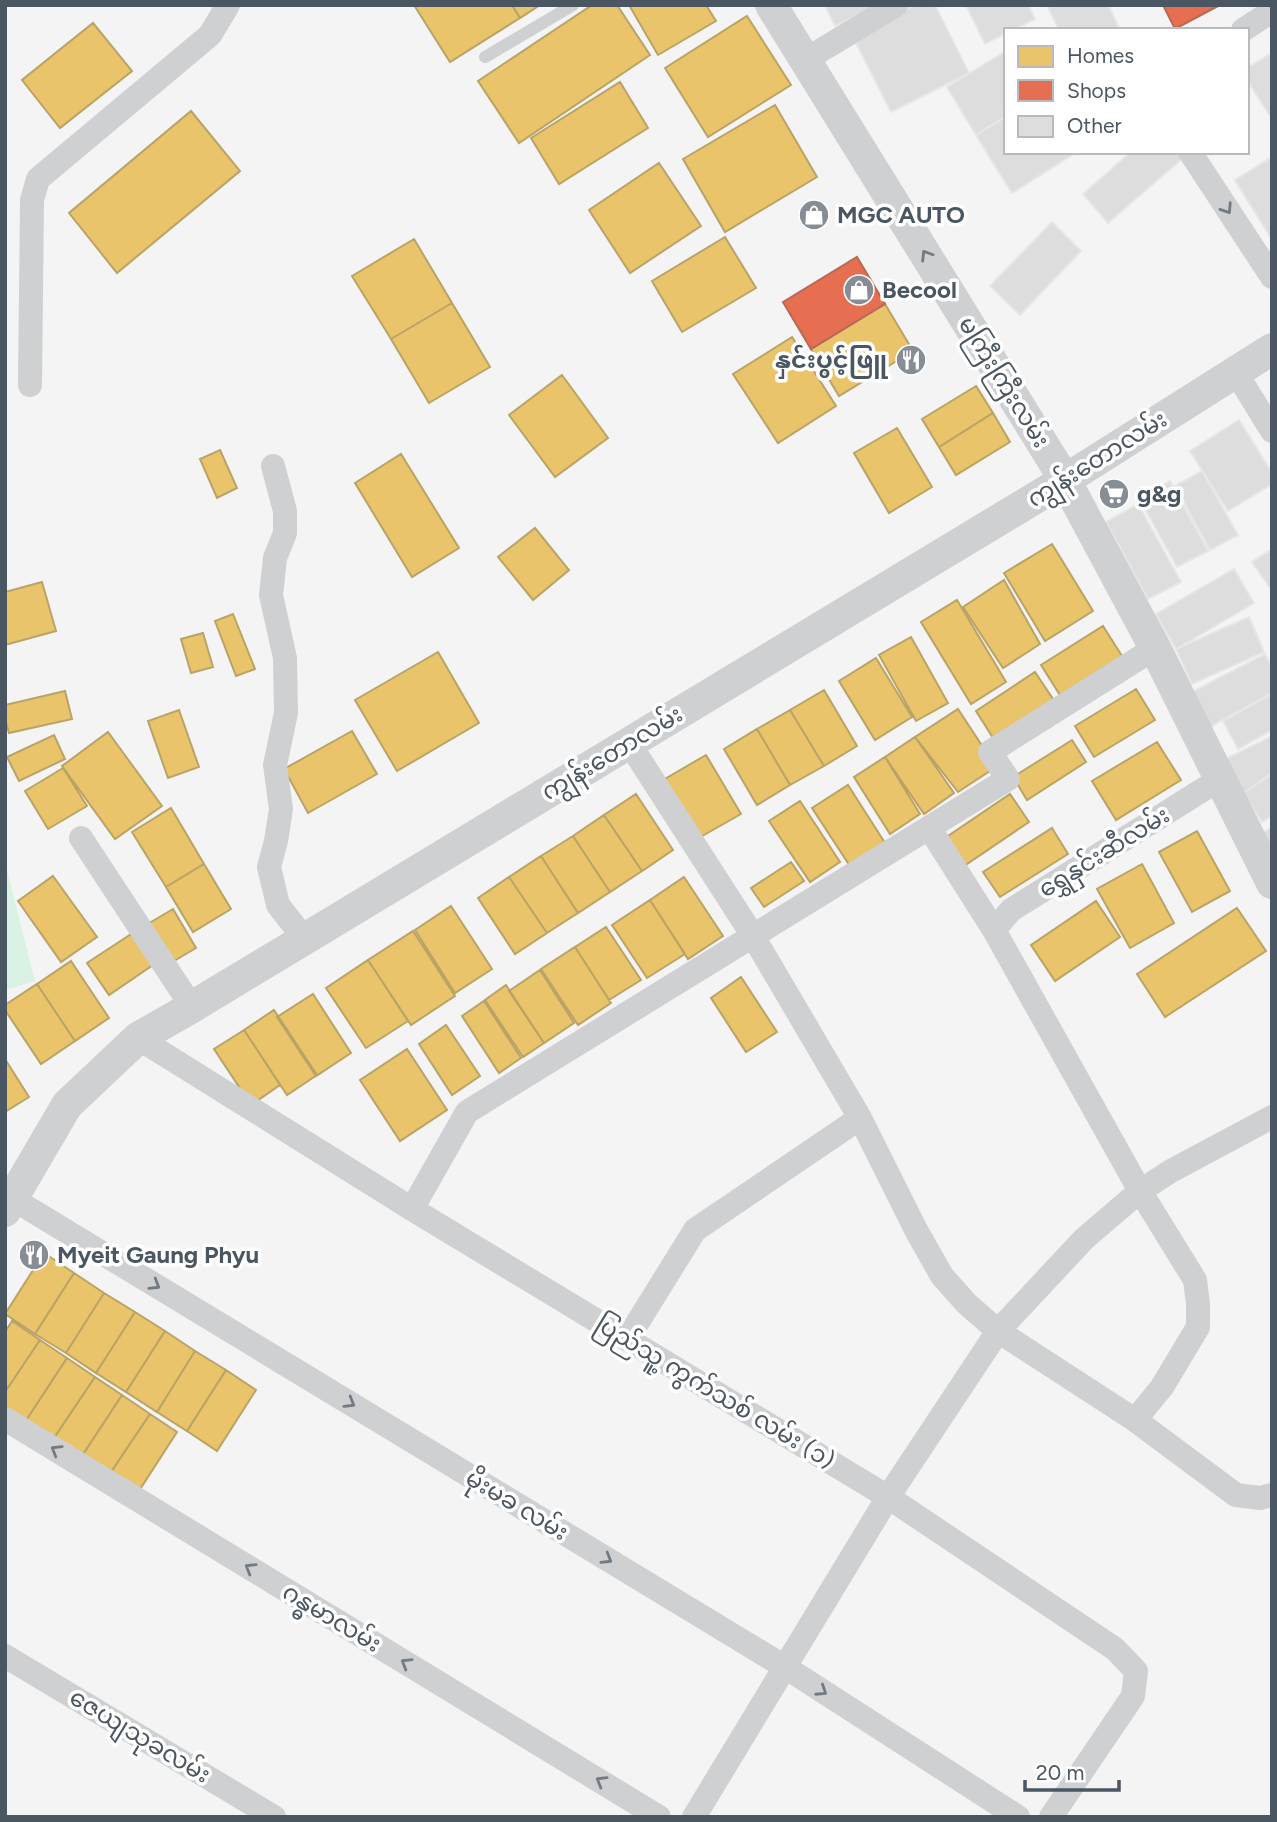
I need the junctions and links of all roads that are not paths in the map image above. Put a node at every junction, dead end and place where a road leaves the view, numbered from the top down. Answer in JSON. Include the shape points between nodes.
{"nodes":[{"id":1,"x":228,"y":5,"type":"edge"},
{"id":2,"x":573,"y":5,"type":"edge"},
{"id":3,"x":771,"y":5,"type":"edge"},
{"id":4,"x":896,"y":5,"type":"edge"},
{"id":5,"x":1272,"y":11,"type":"edge"},
{"id":6,"x":1246,"y":28,"type":"edge"},
{"id":7,"x":485,"y":57,"type":"dead end"},
{"id":8,"x":804,"y":60,"type":"junction"},
{"id":9,"x":1191,"y":154,"type":"edge"},
{"id":10,"x":1272,"y":277,"type":"edge"},
{"id":11,"x":1272,"y":349,"type":"edge"},
{"id":12,"x":1235,"y":371,"type":"junction"},
{"id":13,"x":30,"y":385,"type":"dead end"},
{"id":14,"x":1272,"y":431,"type":"edge"},
{"id":15,"x":273,"y":466,"type":"dead end"},
{"id":16,"x":1065,"y":480,"type":"junction"},
{"id":17,"x":1155,"y":648,"type":"junction"},
{"id":18,"x":629,"y":743,"type":"junction"},
{"id":19,"x":1220,"y":779,"type":"junction"},
{"id":20,"x":930,"y":829,"type":"junction"},
{"id":21,"x":81,"y":838,"type":"dead end"},
{"id":22,"x":1272,"y":883,"type":"edge"},
{"id":23,"x":994,"y":930,"type":"junction"},
{"id":24,"x":753,"y":936,"type":"junction"},
{"id":25,"x":304,"y":938,"type":"junction"},
{"id":26,"x":192,"y":1007,"type":"junction"},
{"id":27,"x":138,"y":1038,"type":"junction"},
{"id":28,"x":1272,"y":1117,"type":"edge"},
{"id":29,"x":860,"y":1118,"type":"junction"},
{"id":30,"x":1140,"y":1191,"type":"junction"},
{"id":31,"x":9,"y":1205,"type":"edge"},
{"id":32,"x":412,"y":1209,"type":"junction"},
{"id":33,"x":998,"y":1331,"type":"junction"},
{"id":34,"x":628,"y":1338,"type":"junction"},
{"id":35,"x":5,"y":1419,"type":"edge"},
{"id":36,"x":1135,"y":1420,"type":"junction"},
{"id":37,"x":1272,"y":1495,"type":"edge"},
{"id":38,"x":888,"y":1497,"type":"junction"},
{"id":39,"x":5,"y":1656,"type":"edge"},
{"id":40,"x":785,"y":1667,"type":"junction"},
{"id":41,"x":244,"y":1809,"type":"edge"},
{"id":42,"x":274,"y":1817,"type":"edge"},
{"id":43,"x":659,"y":1817,"type":"edge"},
{"id":44,"x":694,"y":1817,"type":"edge"},
{"id":45,"x":1018,"y":1817,"type":"edge"},
{"id":46,"x":1051,"y":1817,"type":"edge"}],
"edges":[{"from":1,"to":13,"type":"street","via":[[210,35],[38,179],[32,200]]},
{"from":2,"to":7,"type":"lane"},
{"from":3,"to":8,"type":"street","name":"မကြီးကြီးလမ်း"},
{"from":4,"to":8,"type":"street"},
{"from":5,"to":6,"type":"street"},
{"from":16,"to":8,"type":"street","name":"မကြီးကြီးလမ်း","one_way":true},
{"from":9,"to":10,"type":"street","one_way":true},
{"from":11,"to":12,"type":"street","name":"ကျွန်းတောလမ်း"},
{"from":12,"to":14,"type":"street"},
{"from":12,"to":16,"type":"street","name":"ကျွန်းတောလမ်း"},
{"from":15,"to":25,"type":"street","via":[[285,511],[285,533],[275,558],[271,595],[285,658],[286,713],[275,765],[281,809],[269,867],[278,905]]},
{"from":16,"to":17,"type":"street","name":"မကြီးကြီးလမ်း"},
{"from":16,"to":18,"type":"street","name":"ကျွန်းတောလမ်း"},
{"from":17,"to":19,"type":"street","name":"မကြီးကြီးလမ်း"},
{"from":17,"to":20,"type":"street","via":[[990,752],[1008,779]]},
{"from":18,"to":24,"type":"street"},
{"from":18,"to":25,"type":"street","name":"ကျွန်းတောလမ်း"},
{"from":19,"to":22,"type":"street","name":"မကြီးကြီးလမ်း"},
{"from":19,"to":23,"type":"street","name":"ရွှေနှင်းဆီလမ်း","via":[[1011,910]]},
{"from":20,"to":23,"type":"street"},
{"from":20,"to":24,"type":"street"},
{"from":21,"to":26,"type":"street"},
{"from":23,"to":30,"type":"street"},
{"from":24,"to":29,"type":"street"},
{"from":24,"to":32,"type":"street","via":[[467,1112]]},
{"from":25,"to":26,"type":"street","name":"ကျွန်းတောလမ်း"},
{"from":26,"to":27,"type":"street","name":"ကျွန်းတောလမ်း"},
{"from":27,"to":31,"type":"street","name":"ကျွန်းတောလမ်း","via":[[67,1105]]},
{"from":27,"to":32,"type":"street","name":"ပြည်သူ့ ကွက်သစ် လမ်း (၁)"},
{"from":28,"to":30,"type":"street"},
{"from":29,"to":33,"type":"street","via":[[942,1276]]},
{"from":29,"to":34,"type":"street","via":[[695,1230]]},
{"from":30,"to":33,"type":"street","via":[[1084,1239]]},
{"from":30,"to":36,"type":"street","via":[[1195,1280],[1198,1326],[1162,1387]]},
{"from":31,"to":40,"type":"street","name":"မိုးမခ လမ်း","one_way":true},
{"from":32,"to":34,"type":"street","name":"ပြည်သူ့ ကွက်သစ် လမ်း (၁)"},
{"from":33,"to":36,"type":"street"},
{"from":33,"to":38,"type":"street"},
{"from":34,"to":38,"type":"street","name":"ပြည်သူ့ ကွက်သစ် လမ်း (၁)"},
{"from":43,"to":35,"type":"street","name":"ဂန္ဓမာလမ်း","one_way":true},
{"from":36,"to":37,"type":"street","via":[[1236,1495]]},
{"from":38,"to":40,"type":"street"},
{"from":38,"to":46,"type":"street","name":"ပြည်သူ့ ကွက်သစ် လမ်း (၁)","via":[[1115,1649],[1136,1671],[1133,1696]]},
{"from":39,"to":41,"type":"street","name":"ဇေယျသုခလမ်း"},
{"from":40,"to":44,"type":"street"},
{"from":40,"to":45,"type":"street","name":"မိုးမခ လမ်း","one_way":true},
{"from":41,"to":42,"type":"street","name":"ဇေယျသုခလမ်း"}]}
